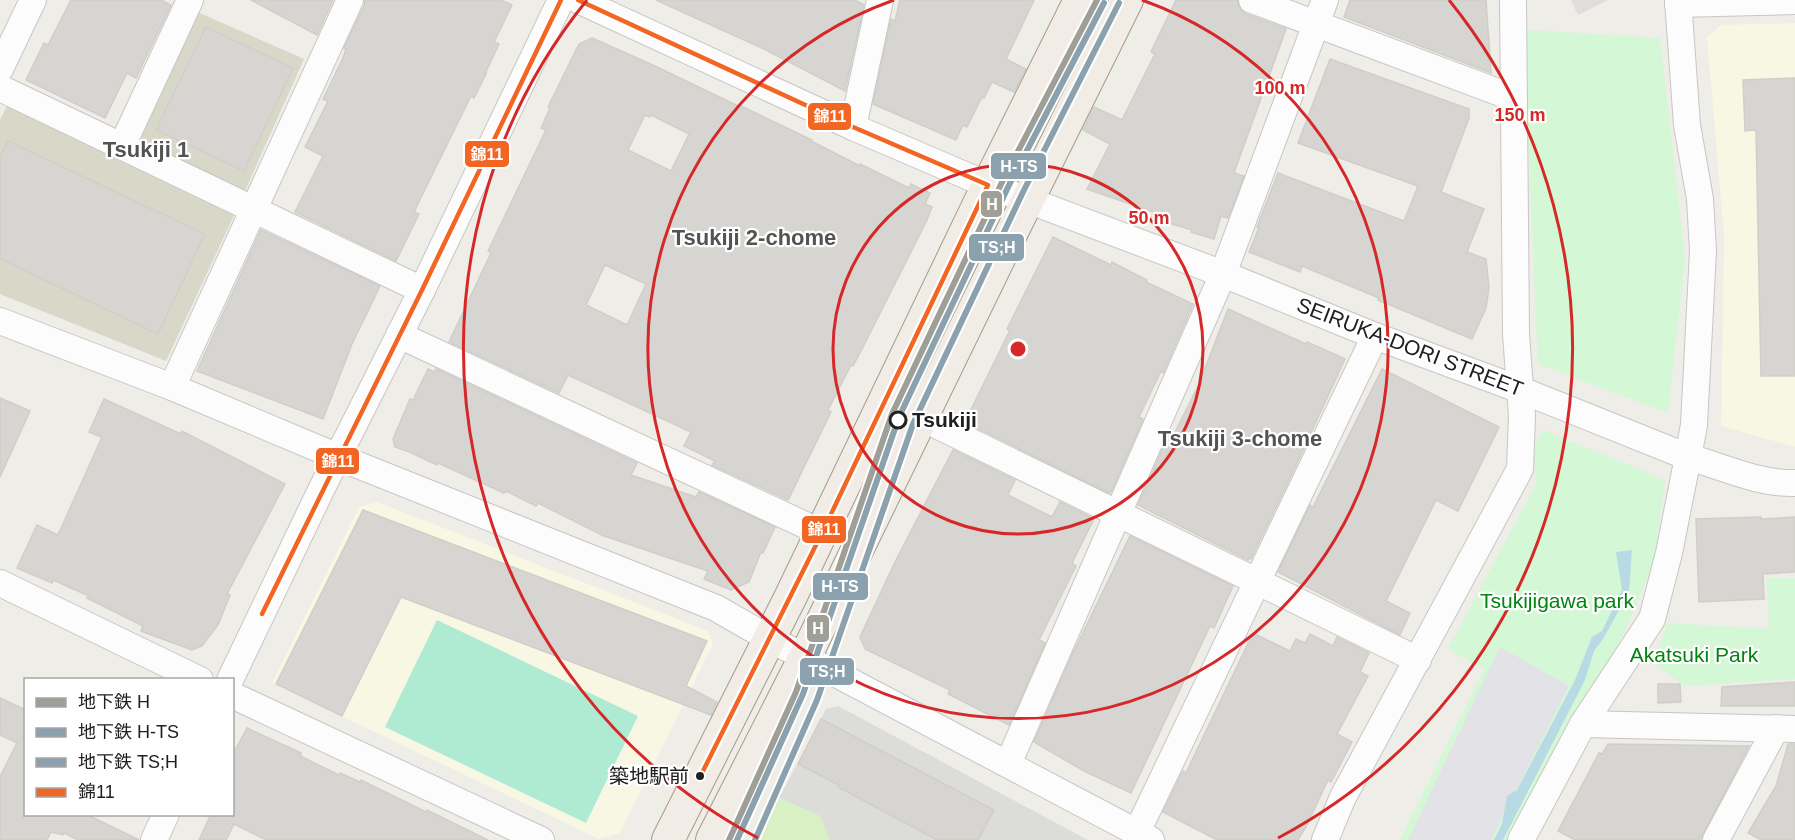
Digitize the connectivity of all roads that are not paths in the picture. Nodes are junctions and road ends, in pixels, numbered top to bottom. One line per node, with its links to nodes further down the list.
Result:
1 (33, 0): 14 (street)
2 (190, 0): 18 (street)
3 (350, 0): 21 (street)
4 (561, 0): 23 (street)
5 (578, 0): 17 (street, SEIRUKA-DORI STREET)
6 (880, 0): 17 (street)
7 (1080, 0): 19 (main road)
8 (1127, 0): 20 (main road)
9 (1252, 0): 13 (street)
10 (1513, 0): 16 (street)
11 (1795, 1): 12 (street)
12 (1678, 2): 31 (street)
13 (1320, 12): 16 (street); 22 (street)
14 (0, 69)
15 (0, 88): 18 (street)
16 (1514, 98): 28 (street)
17 (853, 127): 19 (street, SEIRUKA-DORI STREET)
18 (122, 146): 21 (street)
19 (988, 184): 20 (street, SEIRUKA-DORI STREET); 34 (main road)
20 (1028, 200): 22 (street, SEIRUKA-DORI STREET); 29 (main road)
21 (254, 209): 23 (street); 27 (street)
22 (1223, 274): 26 (street, SEIRUKA-DORI STREET); 33 (street)
23 (422, 290): 25 (street)
24 (0, 321): 27 (street)
25 (399, 335): 30 (street); 34 (street)
26 (1375, 336): 28 (street, SEIRUKA-DORI STREET); 35 (street)
27 (172, 387): 30 (street)
28 (1521, 390): 31 (street, SEIRUKA-DORI STREET); 39 (street)
29 (922, 417): 33 (street); 38 (main road)
30 (338, 457): 37 (street); 41 (street)
31 (1688, 457): 32 (street, SEIRUKA-DORI STREET); 43 (street)
32 (1795, 483)
33 (1118, 513): 35 (street); 45 (street)
34 (822, 533): 37 (main road)
35 (1257, 581): 39 (street); 47 (street)
36 (0, 583): 40 (street)
37 (770, 639): 38 (street); 51 (main road)
38 (806, 657): 45 (street); 52 (main road)
39 (1418, 660): 53 (street)
40 (196, 678)
41 (231, 678)
42 (234, 696): 50 (street)
43 (1583, 724): 44 (street); 48 (street)
44 (1785, 728): 54 (street)
45 (1008, 764): 47 (street)
46 (165, 816): 49 (street)
47 (1144, 836)
48 (1530, 837)
49 (154, 840)
50 (541, 840)
51 (668, 840)
52 (712, 840)
53 (1325, 840)
54 (1716, 840)

